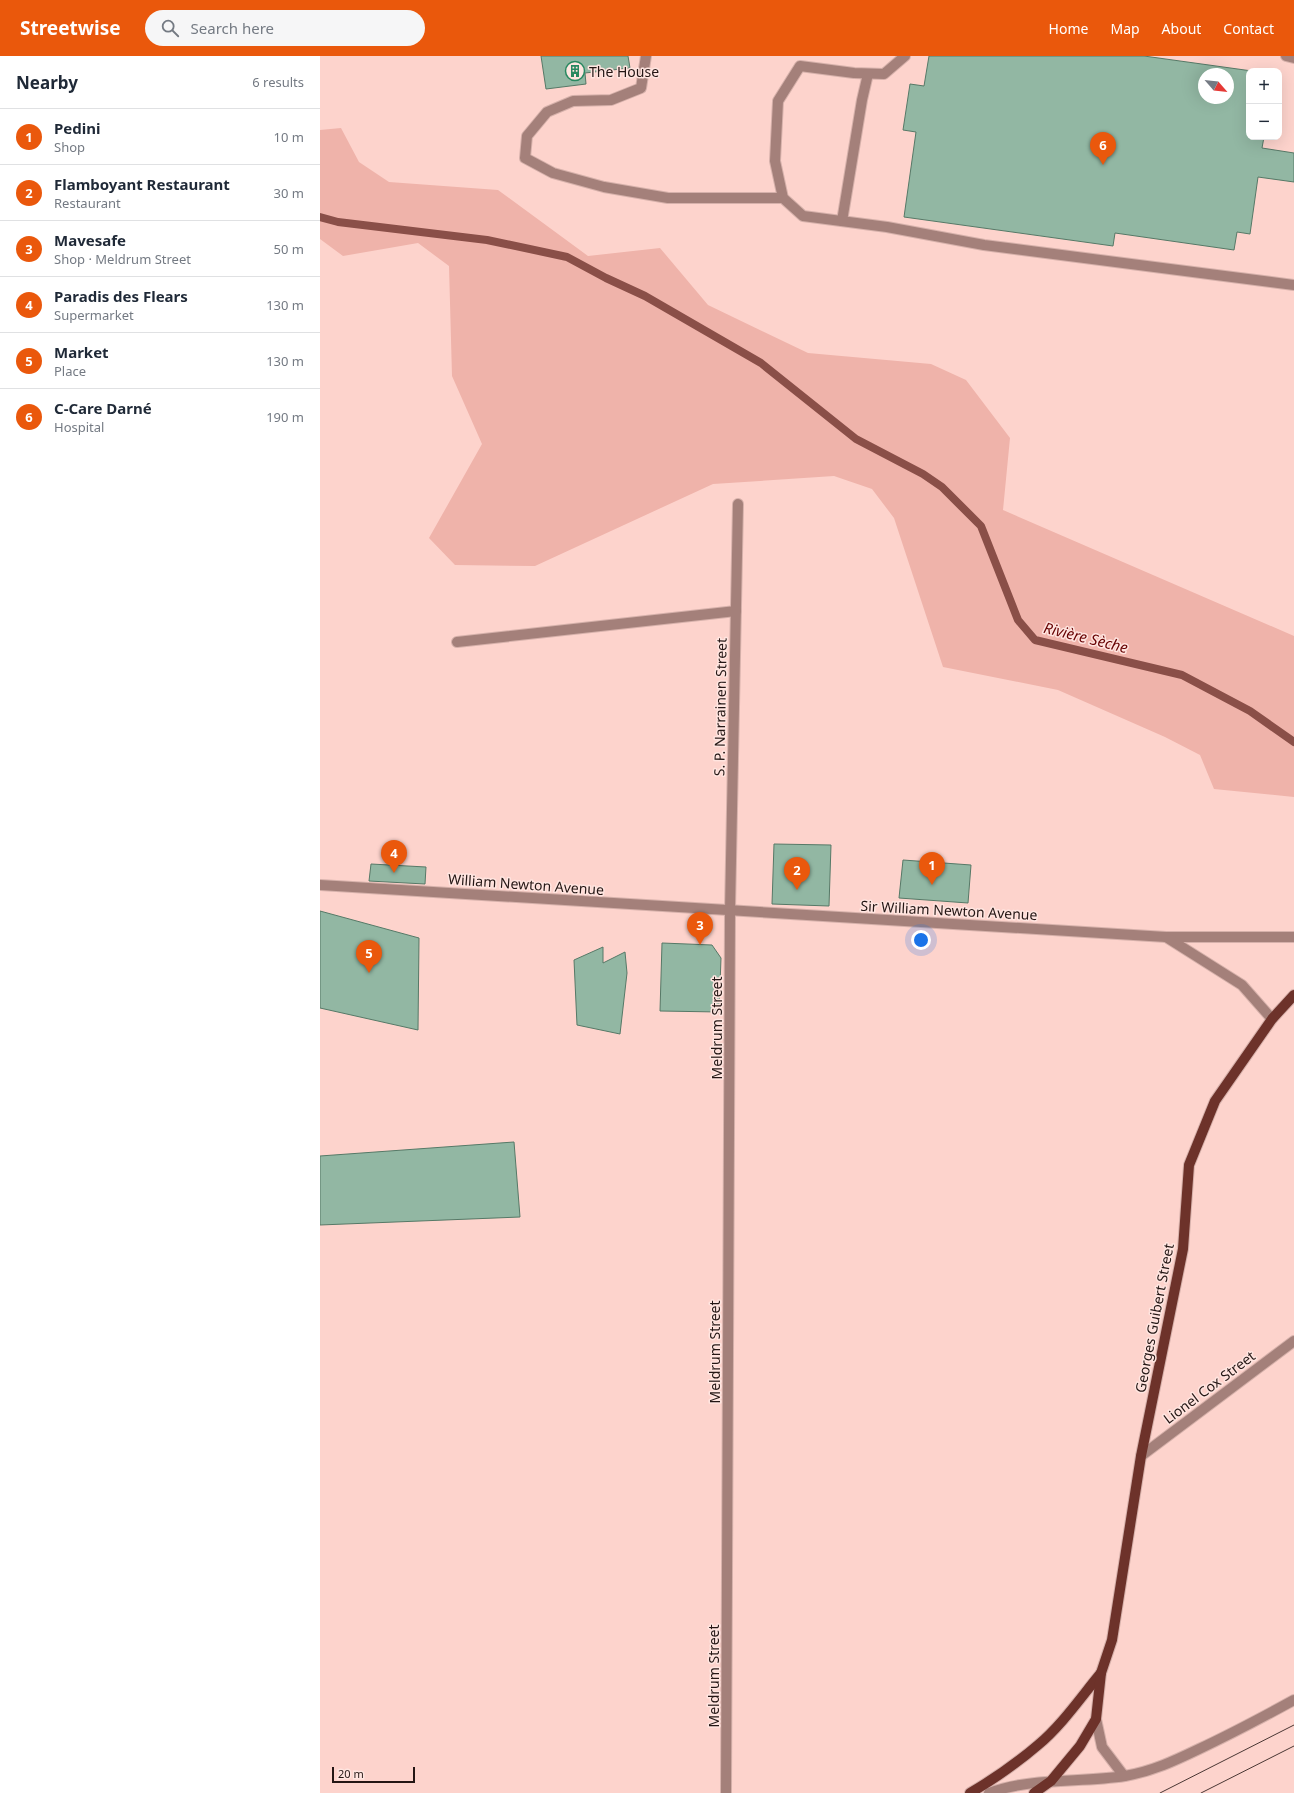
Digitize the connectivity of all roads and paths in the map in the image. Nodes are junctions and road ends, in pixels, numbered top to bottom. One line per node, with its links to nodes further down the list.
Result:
1 (646, 56): 6 (street)
2 (905, 56): 5 (street)
3 (1286, 56): 4 (street)
4 (1294, 58)
5 (868, 74): 6 (street); 7 (street)
6 (783, 198): 7 (street)
7 (842, 221): 8 (street)
8 (1294, 285)
9 (738, 504): 10 (street, S. P. Narrainen Street)
10 (736, 611): 11 (street); 13 (street, S. P. Narrainen Street)
11 (457, 642)
12 (320, 885): 13 (street, William Newton Avenue)
13 (730, 911): 14 (street, Sir William Newton Avenue); 25 (street, Meldrum Street)
14 (1166, 937): 15 (street, Sir William Newton Avenue); 17 (street)
15 (1294, 937)
16 (1294, 995): 17 (main road, Georges Guibert Street)
17 (1272, 1019): 19 (main road, Georges Guibert Street)
18 (1294, 1341): 19 (street, Lionel Cox Street)
19 (1141, 1456): 20 (main road, Georges Guibert Street)
20 (1101, 1673): 22 (main road, Georges Guibert Street); 26 (main road, Georges Guibert Street)
21 (1294, 1700): 23 (street)
22 (1096, 1719): 23 (street); 24 (main road, Georges Guibert Street)
23 (1124, 1776): 24 (street)
24 (1051, 1781): 27 (street); 28 (main road, Georges Guibert Street)
25 (726, 1793)
26 (970, 1793)
27 (989, 1793)
28 (1034, 1793)

